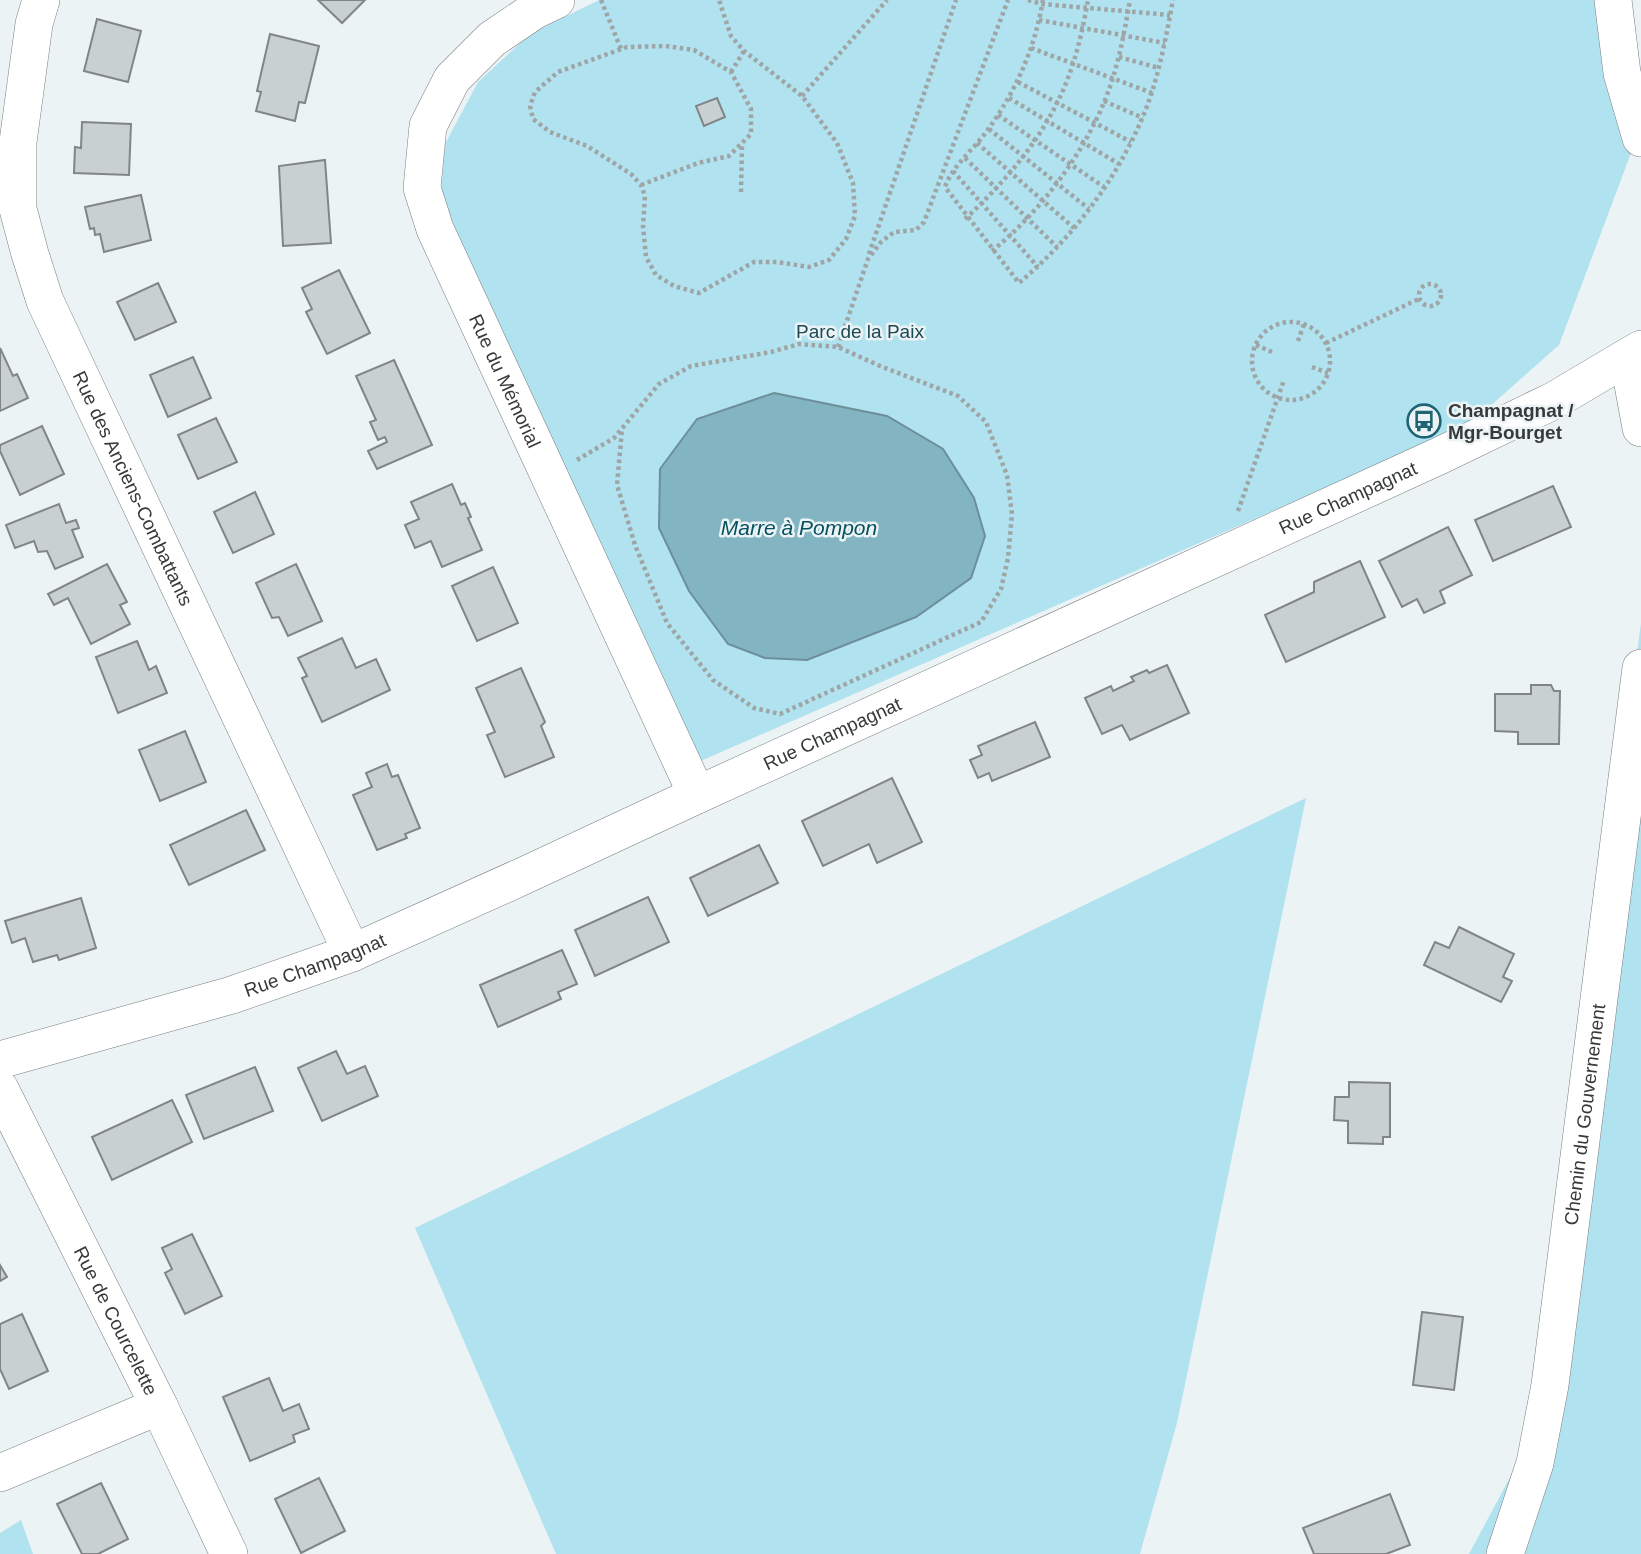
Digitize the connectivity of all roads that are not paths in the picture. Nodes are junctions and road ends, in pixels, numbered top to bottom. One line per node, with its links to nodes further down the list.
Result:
1 (41, 0): 9 (street, Rue des Anciens-Combattants)
2 (556, 0): 8 (street, Rue du Mémorial)
3 (1613, 0): 4 (street)
4 (1641, 138)
5 (1635, 353): 6 (street); 8 (street, Rue Champagnat)
6 (1641, 428)
7 (1641, 668): 15 (street, Chemin du Gouvernement)
8 (697, 795): 9 (street, Rue Champagnat)
9 (352, 953): 10 (street, Rue Champagnat)
10 (0, 1060)
11 (0, 1088): 12 (street, Rue de Courcelette)
12 (159, 1406): 13 (street); 14 (street, Rue de Courcelette)
13 (0, 1473)
14 (229, 1554)
15 (1505, 1554)

